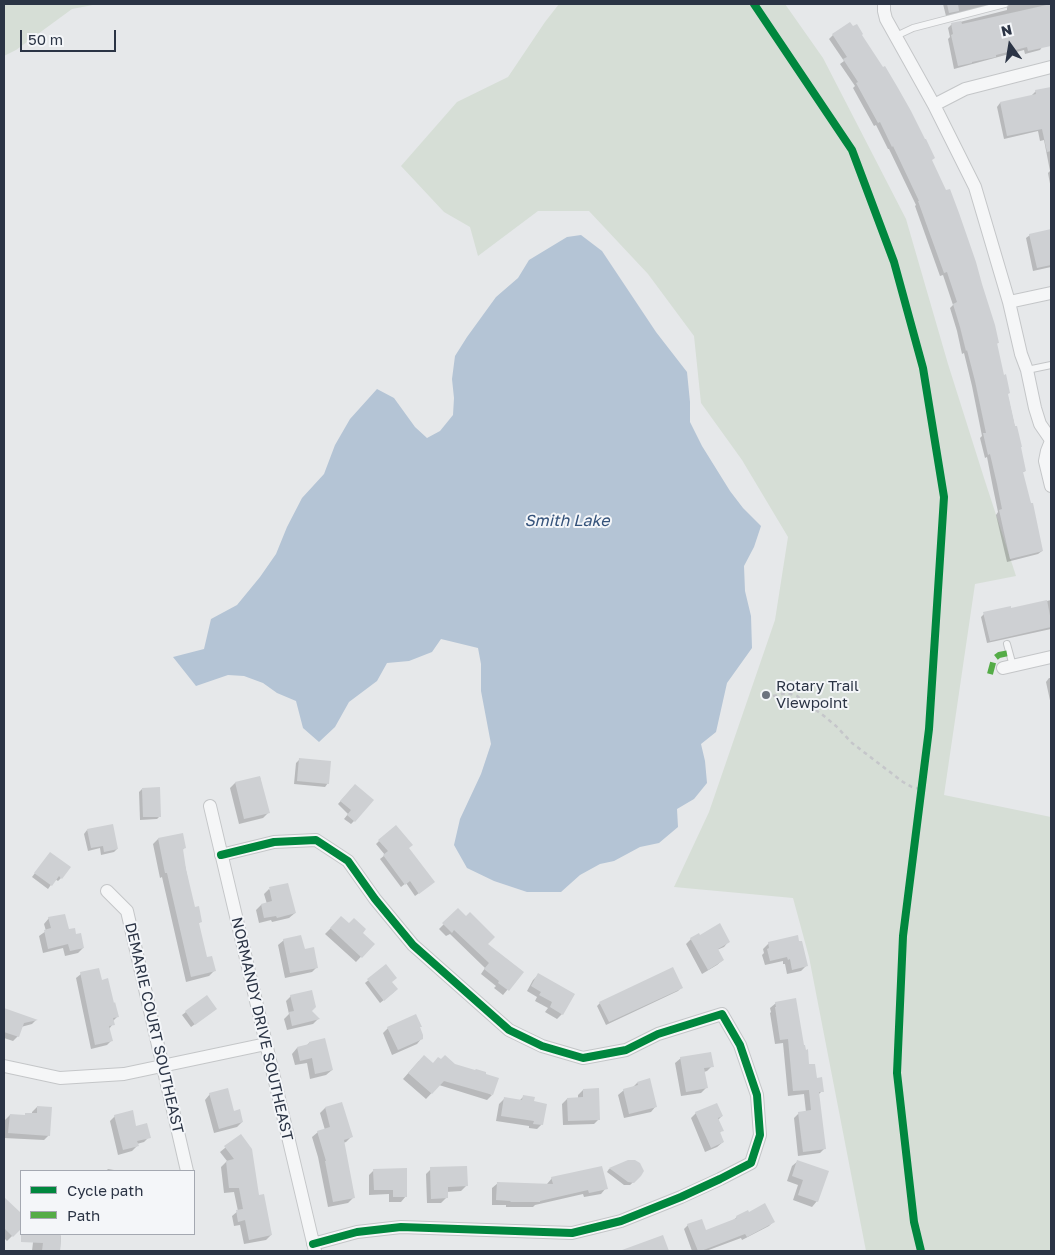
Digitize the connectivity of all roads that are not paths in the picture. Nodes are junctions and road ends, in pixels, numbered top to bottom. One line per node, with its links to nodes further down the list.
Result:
1 (884, 4): 3 (street)
2 (1005, 4): 3 (lane)
3 (896, 36): 5 (street)
4 (1051, 67): 5 (street)
5 (934, 105): 7 (street)
6 (1051, 292): 7 (street)
7 (1009, 302): 9 (street)
8 (1051, 365): 9 (lane)
9 (1027, 370): 10 (street)
10 (1051, 440): 11 (street)
11 (1051, 486)
12 (1007, 644): 14 (lane)
13 (1051, 657): 14 (street)
14 (1008, 667)
15 (210, 806): 16 (street, NORMANDY DRIVE SOUTHEAST)
16 (221, 855): 18 (street, NORMANDY DRIVE SOUTHEAST); 22 (street)
17 (107, 891): 20 (street, DEMARIE COURT SOUTHEAST)
18 (266, 1044): 20 (street); 22 (street, NORMANDY DRIVE SOUTHEAST)
19 (4, 1066): 20 (street)
20 (163, 1066): 21 (street, DEMARIE COURT SOUTHEAST)
21 (187, 1170)
22 (314, 1248)

